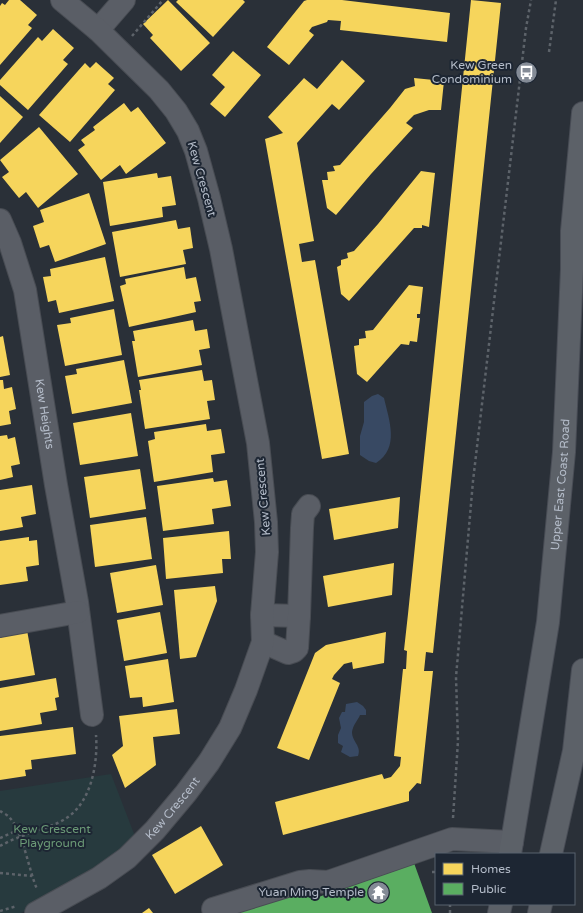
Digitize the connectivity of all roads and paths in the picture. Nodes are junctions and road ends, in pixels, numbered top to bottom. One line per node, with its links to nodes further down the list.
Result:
1 (62, 0): 6 (street, Kew Crescent)
2 (124, 0): 6 (street)
3 (163, 0): 7 (path)
4 (531, 0): 23 (path)
5 (556, 0): 8 (path)
6 (98, 30): 13 (street, Kew Crescent)
7 (132, 36)
8 (549, 52)
9 (583, 113): 25 (main road, Upper East Coast Road)
10 (0, 220): 12 (street, Kew Heights)
11 (309, 506): 14 (street)
12 (78, 612): 15 (street); 18 (street, Kew Heights)
13 (262, 615): 14 (street); 16 (street, Kew Crescent)
14 (300, 616): 16 (street)
15 (0, 626)
16 (263, 642): 29 (street, Kew Crescent)
17 (583, 670): 26 (main road)
18 (92, 716): 21 (path)
19 (0, 811): 20 (path)
20 (18, 830): 21 (path); 22 (path)
21 (20, 836): 24 (path); 28 (path)
22 (0, 838)
23 (452, 839): 25 (street); 30 (street)
24 (0, 846)
25 (511, 848)
26 (551, 853)
27 (0, 873): 28 (path)
28 (32, 876): 29 (path)
29 (34, 909): 31 (path)
30 (213, 909)
31 (0, 912)

